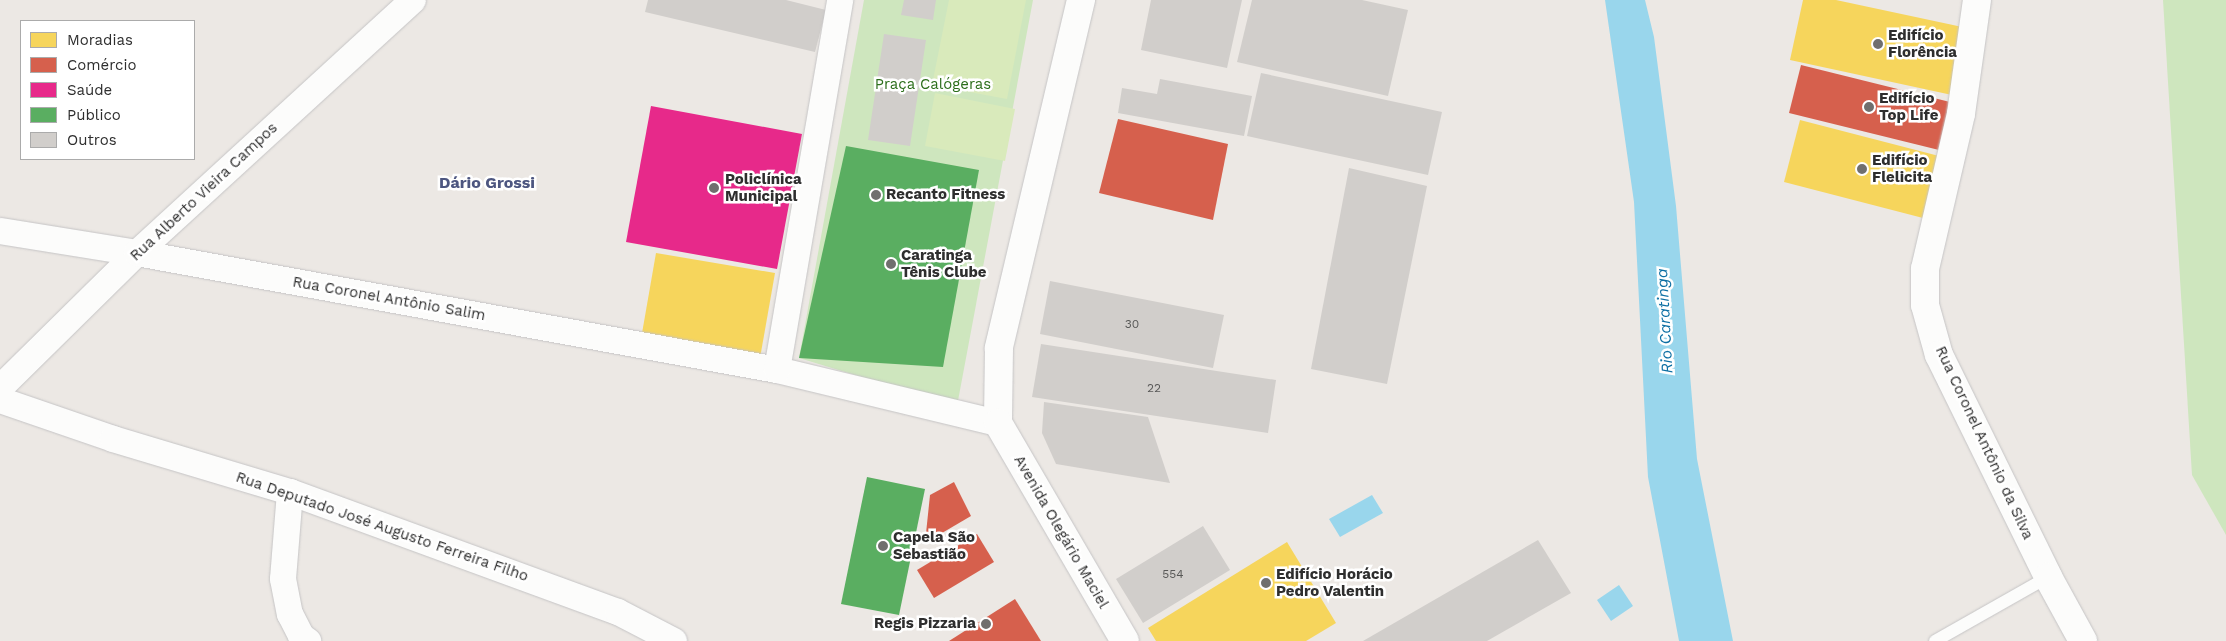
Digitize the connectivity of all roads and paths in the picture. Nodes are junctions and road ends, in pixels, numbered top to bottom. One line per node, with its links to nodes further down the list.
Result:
1 (412, 0): 6 (street, Rua Alberto Vieira Campos)
2 (840, 0): 7 (street)
3 (1081, 0): 10 (main road)
4 (1977, 0): 12 (main road, Rua Coronel Antônio da Silva)
5 (0, 232): 6 (street, Rua Coronel Antônio Salim)
6 (137, 253): 7 (street, Rua Coronel Antônio Salim); 8 (street, Rua Alberto Vieira Campos)
7 (777, 370): 10 (street)
8 (0, 388)
9 (0, 400): 11 (street, Rua Deputado José Augusto Ferreira Filho)
10 (998, 423): 15 (main road, Avenida Olegário Maciel)
11 (290, 492): 13 (street); 14 (street, Rua Deputado José Augusto Ferreira Filho)
12 (2048, 577): 16 (lane); 17 (main road, Rua Coronel Antônio da Silva)
13 (308, 641)
14 (674, 641)
15 (1125, 641)
16 (1935, 641)
17 (2083, 641)

